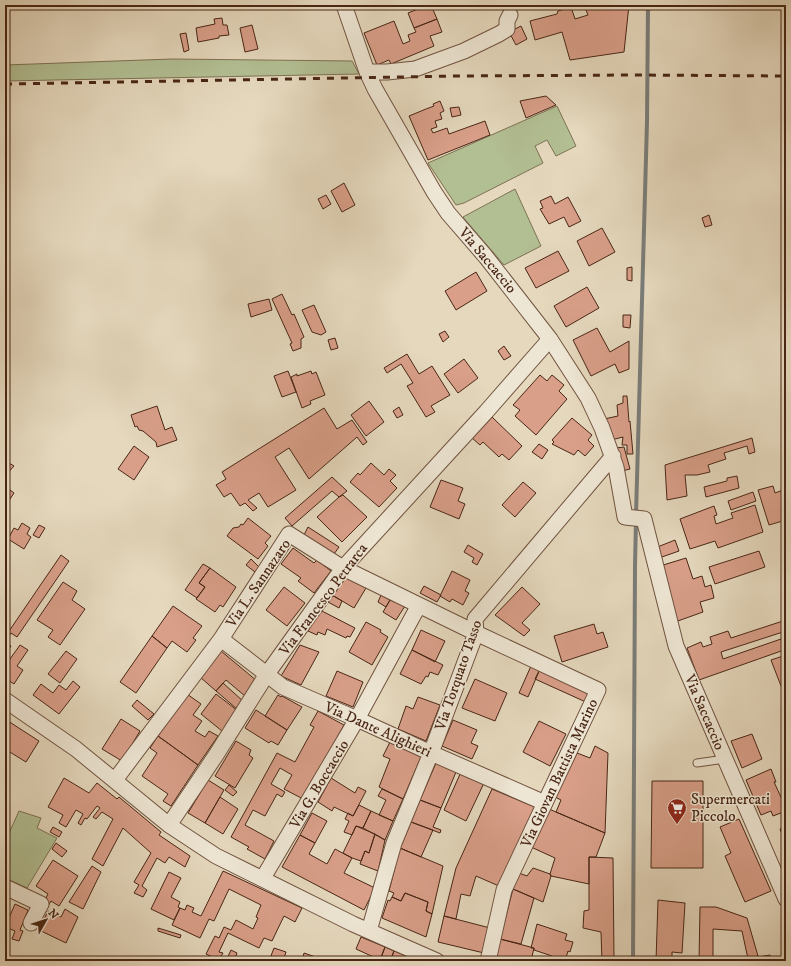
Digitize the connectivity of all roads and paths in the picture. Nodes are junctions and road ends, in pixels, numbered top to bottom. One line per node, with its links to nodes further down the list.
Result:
1 (344, 5): 3 (street, Via Saccaccio)
2 (510, 15): 3 (street)
3 (367, 72): 4 (street, Via Saccaccio)
4 (550, 339): 5 (street, Via Saccaccio); 6 (street, Via Francesco Petrarca)
5 (613, 456): 8 (street, Via Torquato Tasso); 14 (street, Via Saccaccio)
6 (343, 568): 7 (street, Via L. Sannazaro); 9 (street, Via L. Sannazaro); 10 (street, Via Francesco Petrarca)
7 (419, 604): 8 (street, Via L. Sannazaro); 12 (street, Via G. Boccaccio)
8 (476, 633): 13 (street, Via Torquato Tasso); 17 (street, Via Giovan Battista Marino)
9 (221, 639): 10 (street, Via Dante Alighieri); 16 (street, Via L. Sannazaro)
10 (267, 674): 12 (street, Via Dante Alighieri); 18 (street, Via Francesco Petrarca)
11 (5, 700): 16 (street)
12 (357, 719): 13 (street, Via Dante Alighieri); 19 (street, Via G. Boccaccio)
13 (431, 753): 17 (street, Via Dante Alighieri); 23 (street, Via Torquato Tasso)
14 (725, 759): 15 (lane); 21 (street, Via Saccaccio)
15 (697, 763)
16 (115, 780): 18 (street)
17 (545, 803): 25 (street, Via Giovan Battista Marino)
18 (169, 825): 19 (street)
19 (263, 878): 23 (street)
20 (5, 887): 22 (street)
21 (786, 899)
22 (32, 922)
23 (369, 931): 24 (street)
24 (437, 961)
25 (488, 961)

